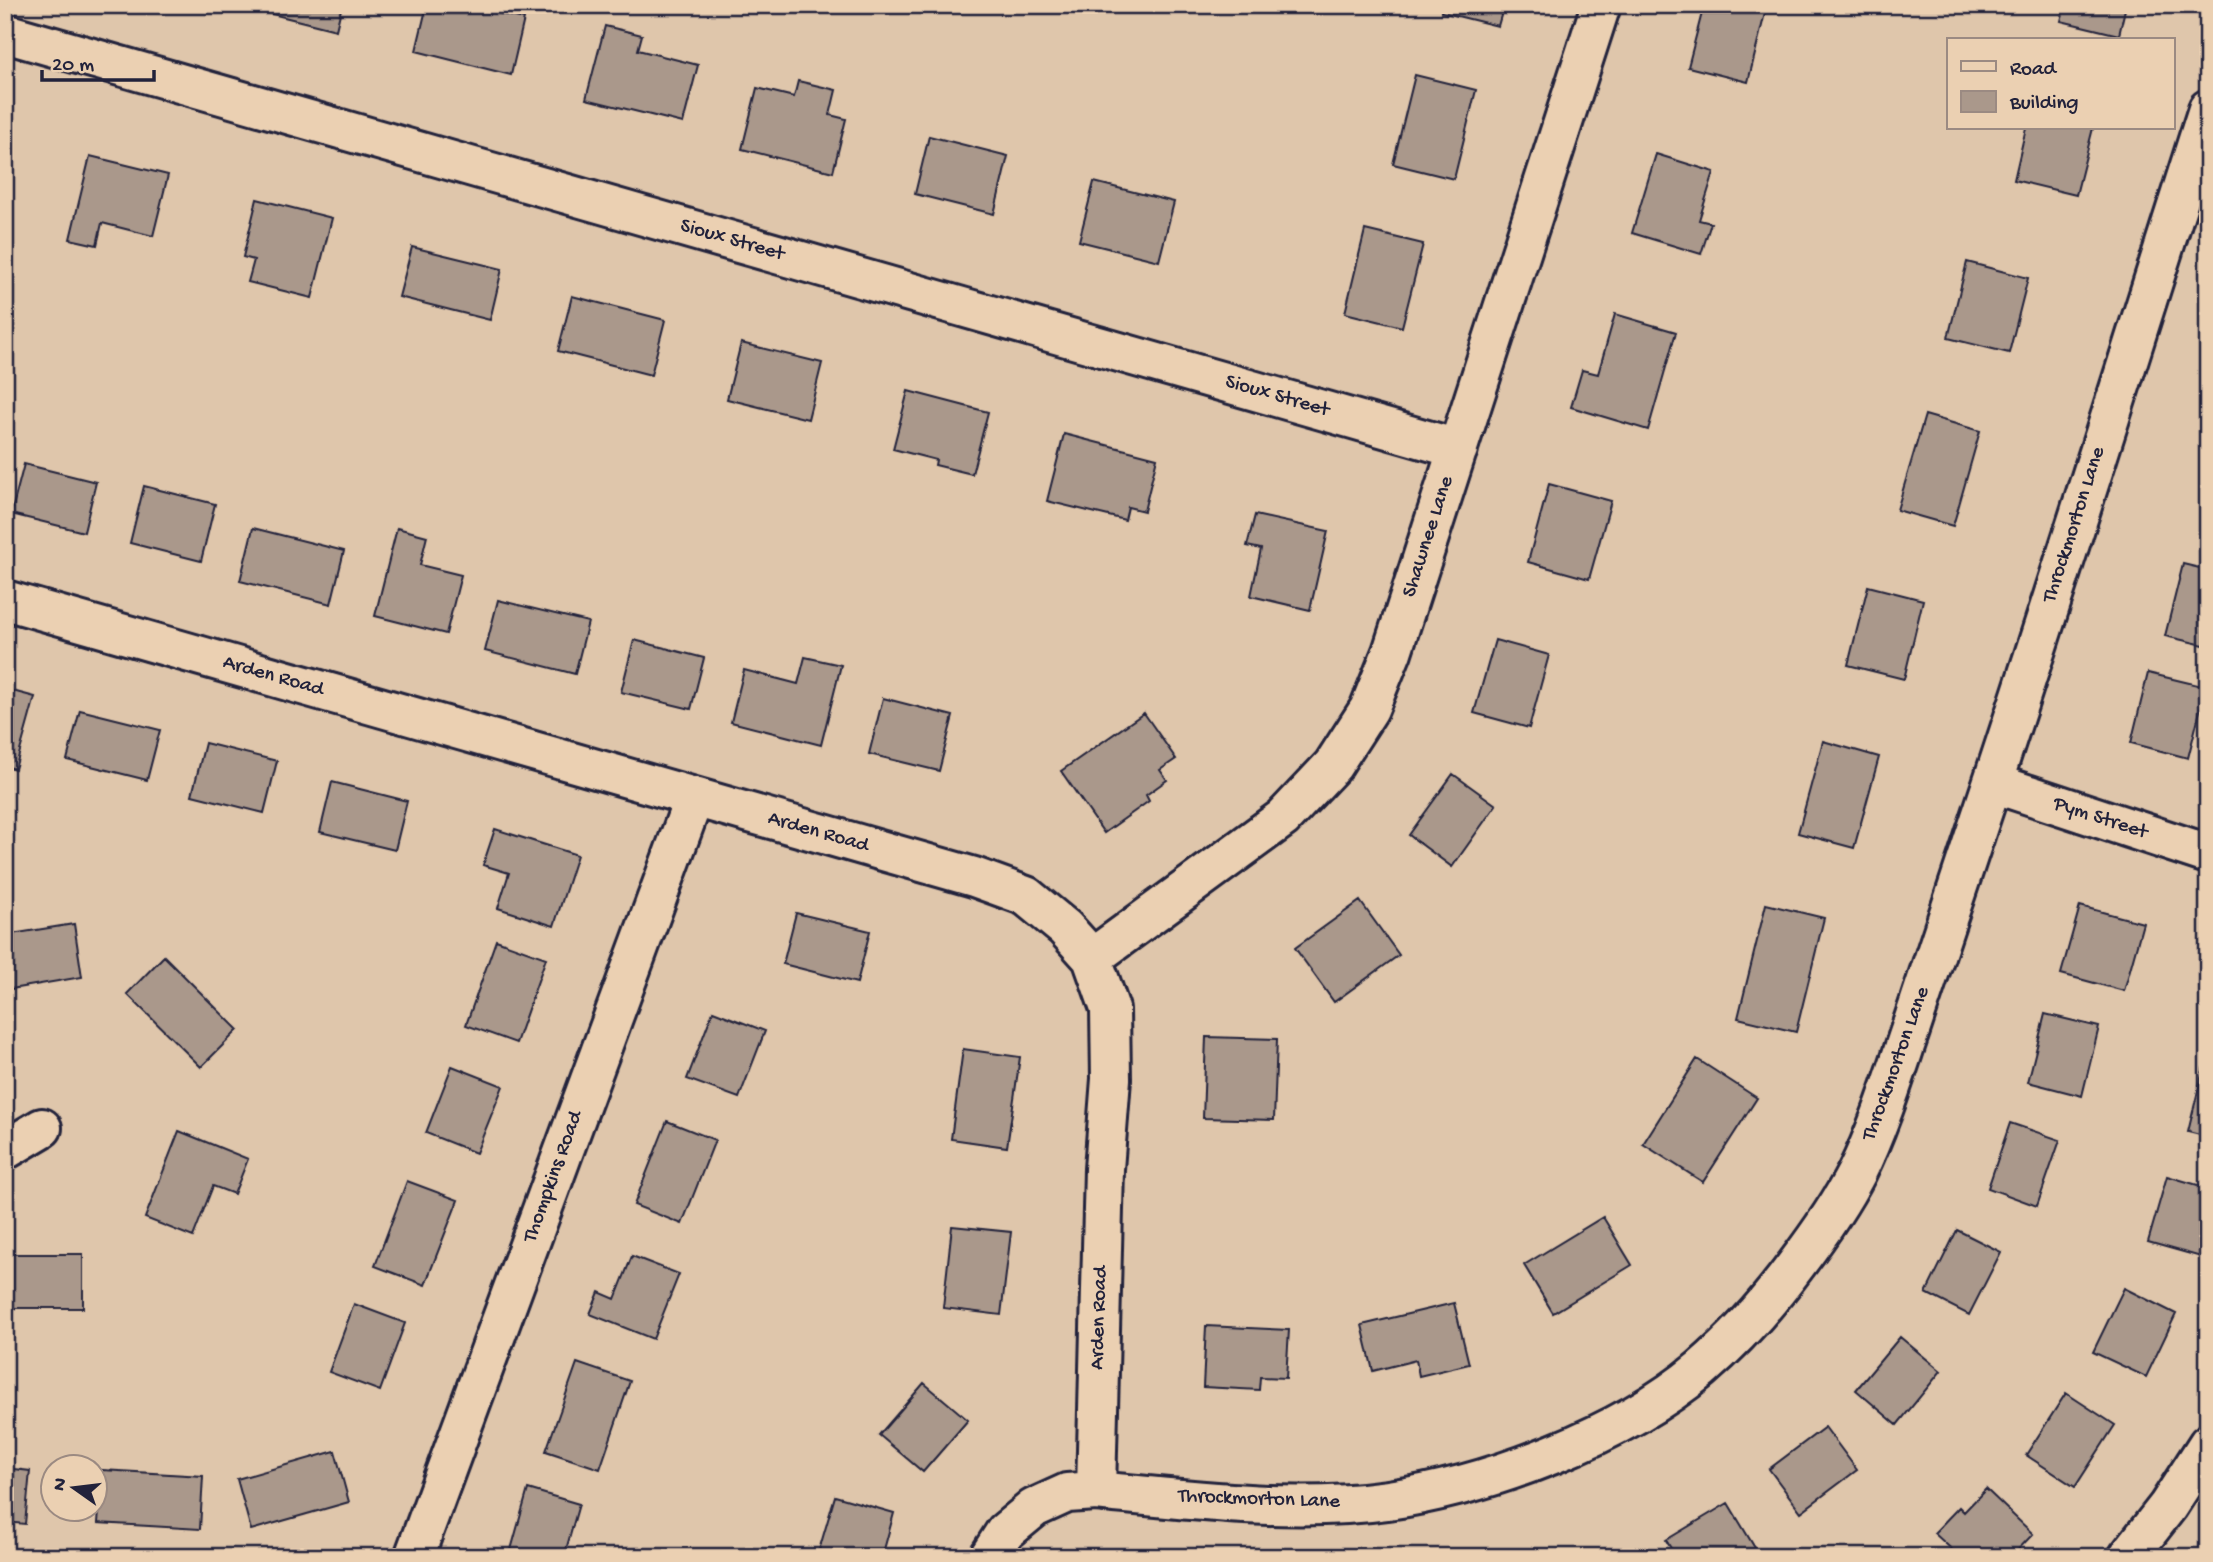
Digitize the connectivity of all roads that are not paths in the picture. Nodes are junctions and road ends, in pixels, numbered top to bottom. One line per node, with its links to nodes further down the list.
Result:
1 (1601, 5): 4 (street, Shawnee Lane)
2 (5, 33): 4 (street, Sioux Street)
3 (2208, 109): 6 (street, Throckmorton Lane)
4 (1458, 449): 9 (street, Shawnee Lane)
5 (5, 600): 7 (street, Arden Road)
6 (1993, 783): 8 (street, Pym Street); 13 (street, Throckmorton Lane)
7 (694, 798): 9 (street, Arden Road); 14 (street, Thompkins Road)
8 (2208, 854)
9 (1092, 958): 13 (street, Arden Road)
10 (42, 1128): 11 (street)
11 (5, 1150)
12 (2208, 1444): 16 (street)
13 (1096, 1491): 15 (street, Throckmorton Lane)
14 (414, 1557)
15 (989, 1557)
16 (2129, 1557)

